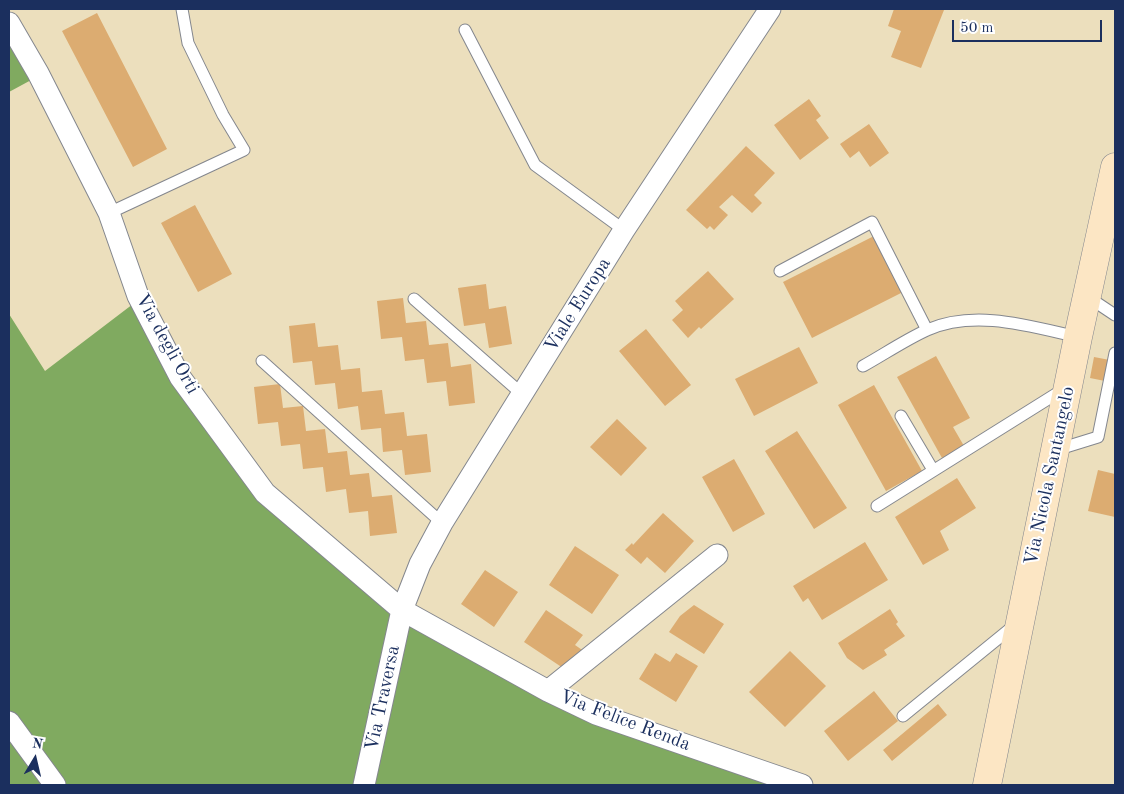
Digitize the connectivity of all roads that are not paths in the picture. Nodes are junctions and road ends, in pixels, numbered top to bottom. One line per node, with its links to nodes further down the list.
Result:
1 (182, 9): 6 (lane)
2 (770, 9): 7 (street, Viale Europa)
3 (9, 23): 6 (street, Via degli Orti)
4 (465, 30): 7 (lane)
5 (1115, 167): 9 (main road, Via Nicola Santangelo)
6 (109, 213): 25 (street, Via degli Orti)
7 (624, 230): 18 (street, Viale Europa)
8 (780, 271): 12 (lane)
9 (1087, 297): 11 (lane); 13 (main road, Via Nicola Santangelo)
10 (414, 299): 18 (lane)
11 (1115, 316)
12 (927, 330): 13 (lane); 16 (lane)
13 (1078, 337): 17 (main road, Via Nicola Santangelo)
14 (1115, 354): 20 (lane)
15 (262, 361): 23 (lane)
16 (862, 366)
17 (1069, 386): 20 (main road, Via Nicola Santangelo); 21 (lane)
18 (522, 394): 23 (street, Viale Europa)
19 (901, 416): 21 (lane)
20 (1056, 450): 26 (main road, Via Nicola Santangelo)
21 (933, 470): 22 (lane)
22 (877, 506)
23 (442, 523): 25 (street, Viale Europa)
24 (717, 555): 27 (street)
25 (402, 610): 27 (street, Via Felice Renda); 31 (street, Via Traversa)
26 (1021, 619): 28 (lane); 33 (main road, Via Nicola Santangelo)
27 (548, 691): 32 (street, Via Felice Renda)
28 (904, 716)
29 (9, 722): 30 (street)
30 (55, 785)
31 (364, 785)
32 (802, 785)
33 (988, 785)

